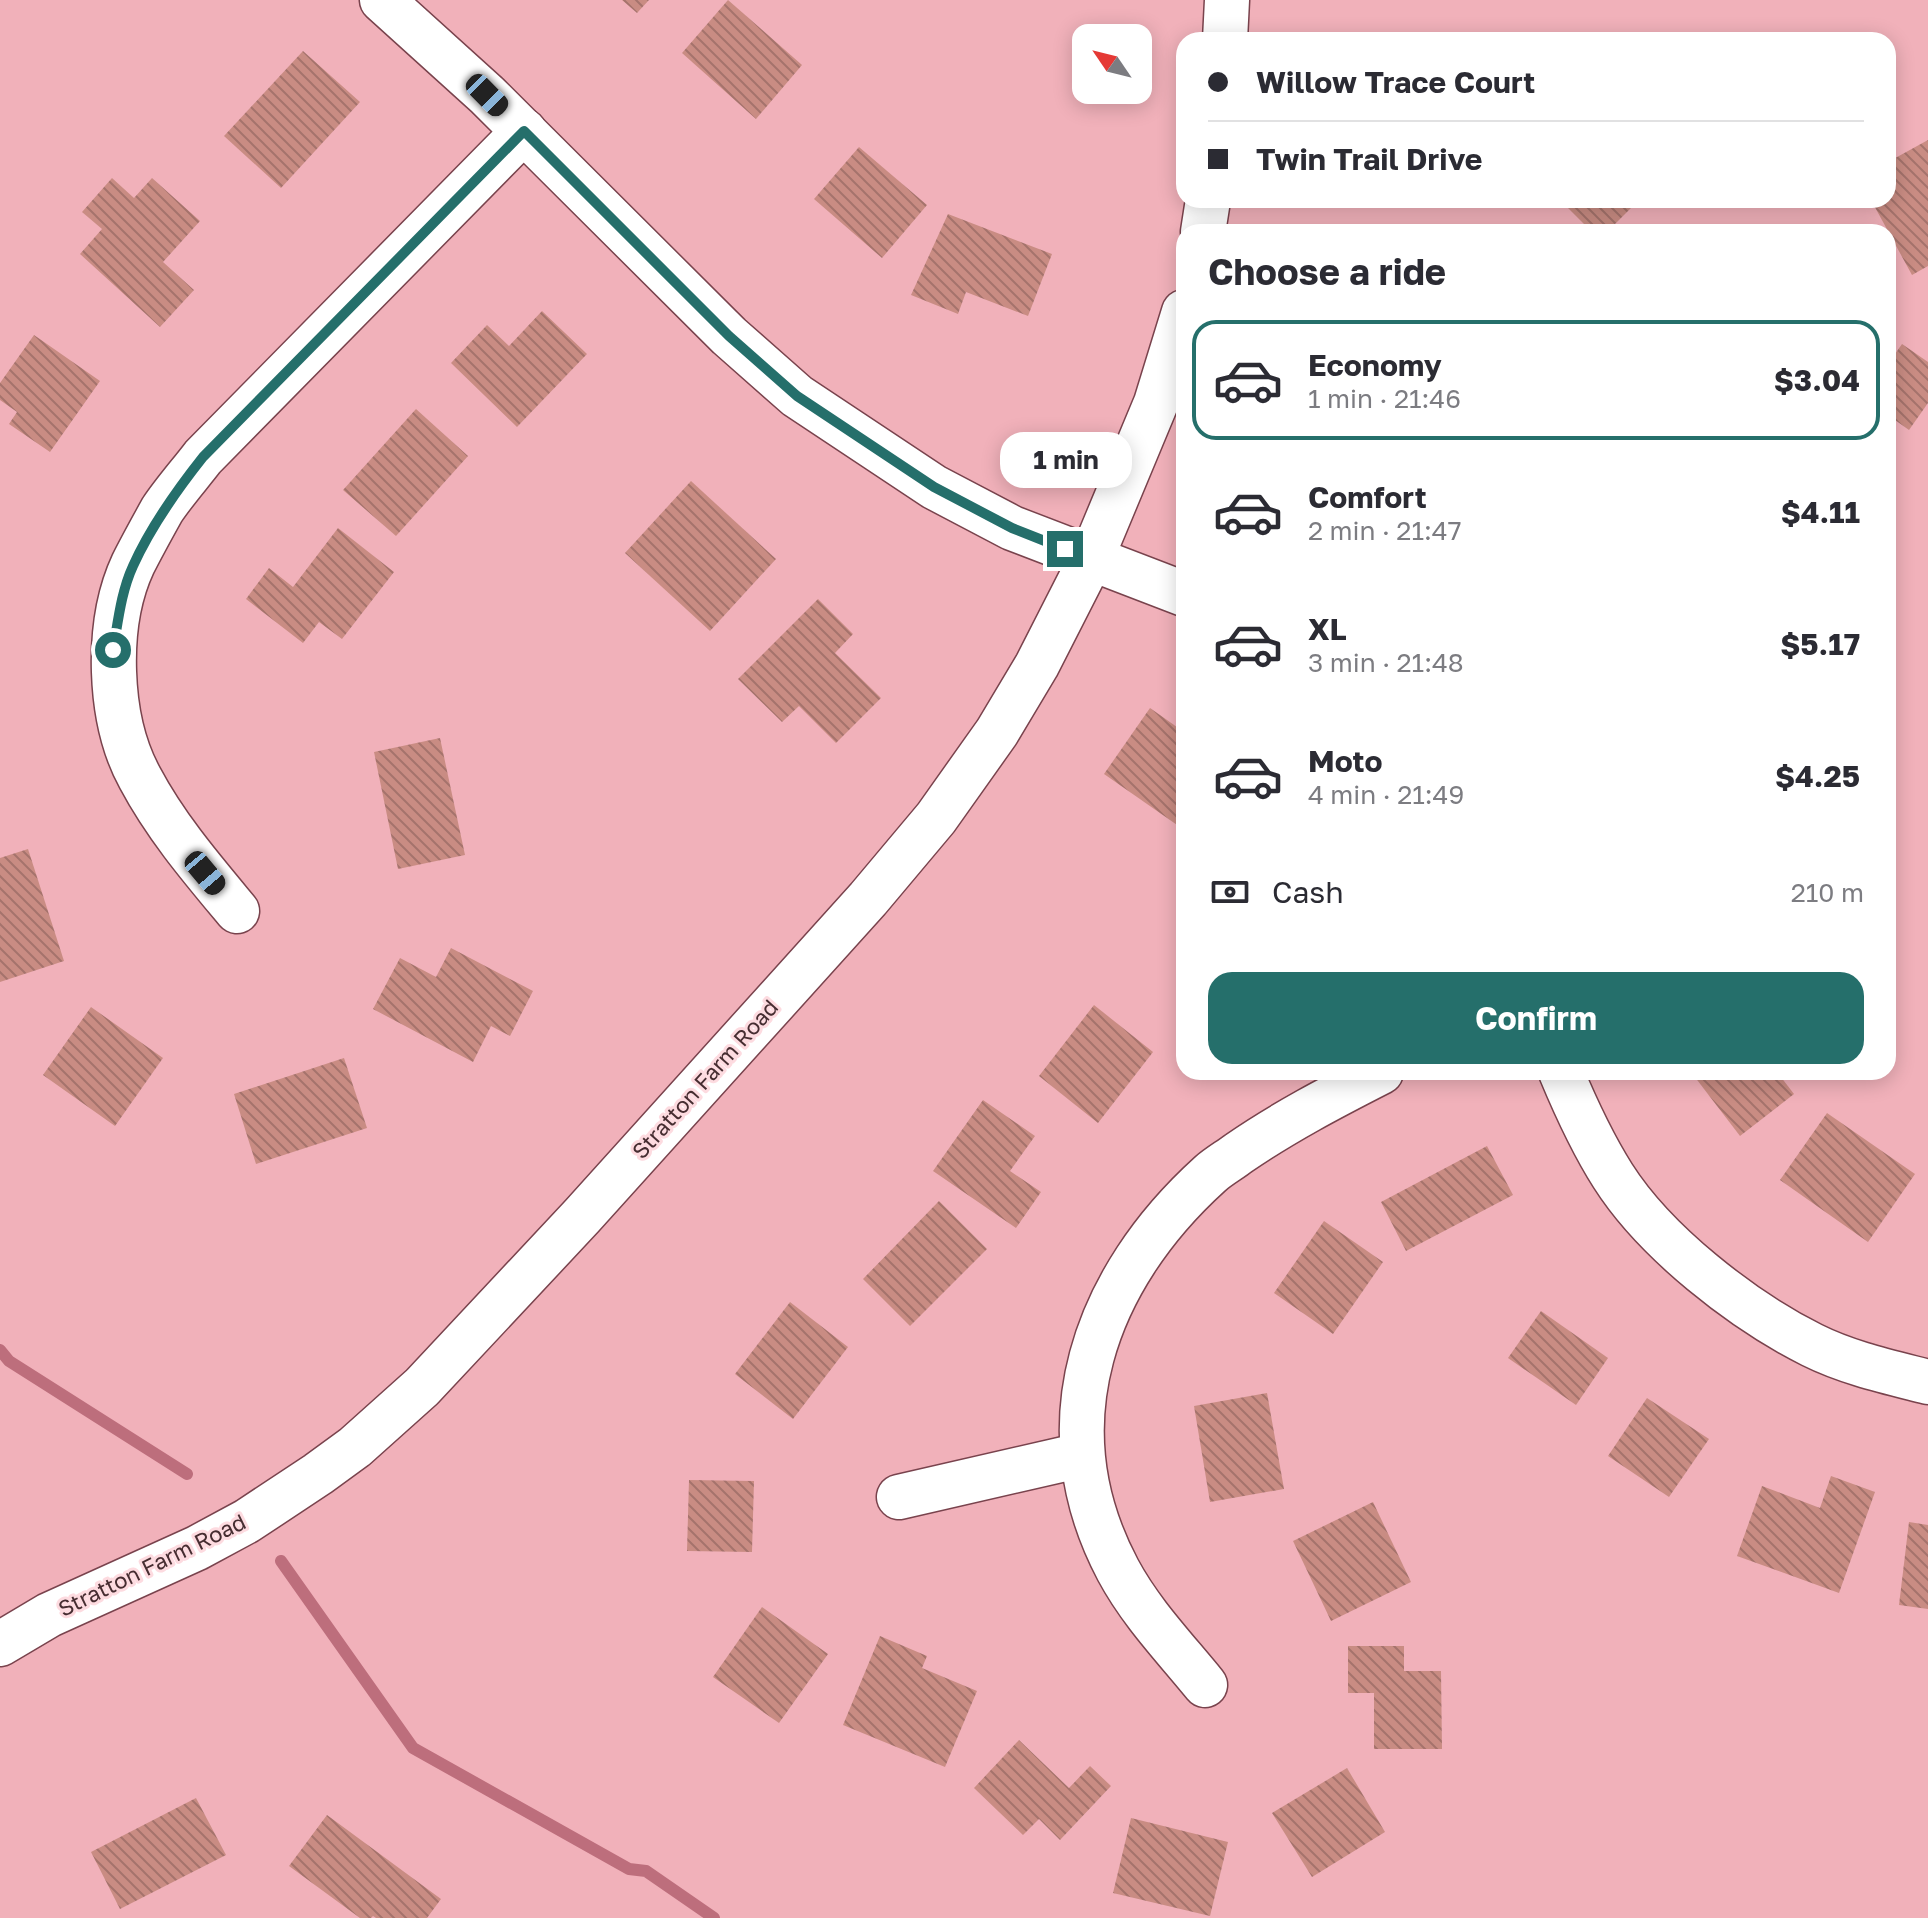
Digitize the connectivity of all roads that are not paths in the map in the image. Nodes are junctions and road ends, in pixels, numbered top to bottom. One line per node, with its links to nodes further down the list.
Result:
1 (382, 0): 4 (street)
2 (1227, 0): 3 (street)
3 (1225, 32)
4 (524, 131): 6 (street); 8 (street)
5 (1176, 338): 6 (street, Stratton Farm Road)
6 (1091, 559): 7 (street); 14 (street, Stratton Farm Road)
7 (1176, 591)
8 (237, 911)
9 (1366, 1080): 12 (street)
10 (1564, 1080): 11 (street)
11 (1928, 1382)
12 (1082, 1455): 13 (street); 15 (street)
13 (899, 1497)
14 (0, 1644)
15 (1205, 1685)

